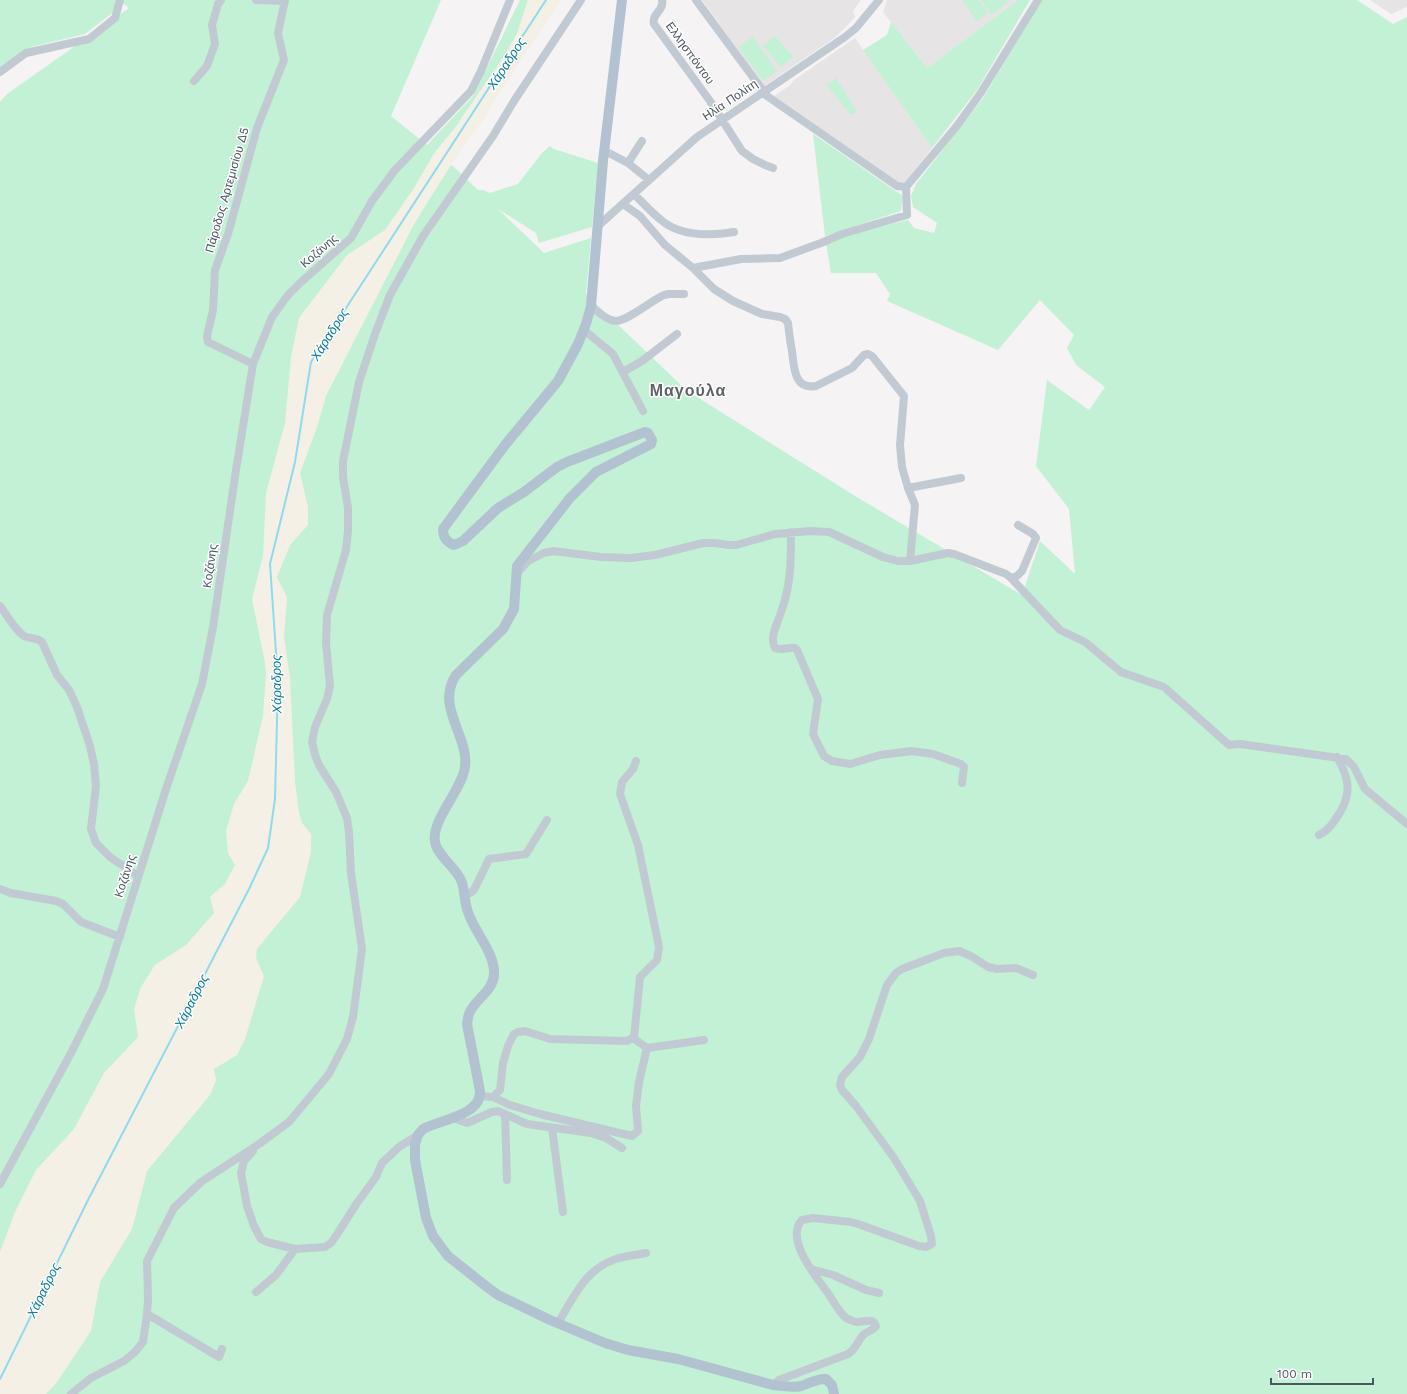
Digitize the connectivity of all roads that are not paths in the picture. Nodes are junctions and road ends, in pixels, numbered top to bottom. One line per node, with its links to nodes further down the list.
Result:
1 (120, 0): 12 (street)
2 (221, 0): 13 (street)
3 (256, 0): 11 (street)
4 (510, 0): 31 (street, Κοζάνης)
5 (581, 0): 62 (street)
6 (622, 0): 17 (main road)
7 (662, 0): 15 (street, Ελλησπόντου)
8 (696, 0): 14 (street)
9 (880, 0): 14 (street, Ηλία Πολίτη)
10 (1038, 0): 21 (street)
11 (285, 1): 31 (street, Πάροδος Αρτεμισίου Δ5)
12 (0, 72)
13 (194, 81)
14 (763, 92): 15 (street, Ηλία Πολίτη); 21 (street)
15 (723, 119): 19 (street, Ελλησπόντου); 20 (street, Ηλία Πολίτη)
16 (642, 141): 18 (street)
17 (604, 151): 18 (street); 24 (main road)
18 (628, 163): 20 (street)
19 (773, 168)
20 (649, 180): 22 (street, Ηλία Πολίτη)
21 (906, 187): 26 (street)
22 (634, 194): 23 (street, Ηλία Πολίτη); 25 (street)
23 (623, 204): 24 (street, Ηλία Πολίτη); 26 (street)
24 (598, 226): 28 (main road)
25 (734, 232)
26 (693, 268): 35 (street)
27 (684, 294): 28 (street)
28 (591, 306): 29 (main road)
29 (584, 330): 32 (street); 39 (main road)
30 (677, 334): 32 (street)
31 (253, 364): 48 (street, Κοζάνης)
32 (623, 372): 33 (street)
33 (643, 411)
34 (961, 478): 35 (street)
35 (908, 488): 38 (street)
36 (1018, 524): 40 (street)
37 (791, 532): 38 (street); 39 (street); 44 (street)
38 (910, 561): 40 (street)
39 (516, 574): 50 (main road)
40 (1011, 578): 42 (street)
41 (0, 606): 48 (street)
42 (1337, 757): 46 (street); 47 (street)
43 (636, 760): 53 (street)
44 (962, 783)
45 (547, 820): 50 (street)
46 (1407, 824)
47 (1319, 835)
48 (138, 876): 51 (street, Κοζάνης)
49 (0, 888): 51 (street)
50 (464, 896): 56 (main road)
51 (120, 937): 65 (street, Κοζάνης)
52 (1033, 975): 69 (street)
53 (634, 1038): 55 (street); 57 (street)
54 (704, 1040): 55 (street)
55 (648, 1048): 57 (street)
56 (480, 1096): 57 (street); 59 (main road)
57 (493, 1097)
58 (505, 1114): 59 (street); 60 (street); 64 (street)
59 (452, 1118): 61 (main road)
60 (552, 1128): 63 (street); 66 (street)
61 (418, 1135): 67 (street); 73 (main road)
62 (259, 1144): 67 (street); 72 (street)
63 (622, 1148)
64 (507, 1180)
65 (0, 1184)
66 (563, 1212)
67 (296, 1249): 70 (street)
68 (646, 1253): 73 (street)
69 (811, 1270): 71 (street); 75 (street)
70 (256, 1292)
71 (879, 1293)
72 (147, 1314): 74 (street); 76 (street)
73 (558, 1323): 75 (main road)
74 (222, 1349)
75 (773, 1385): 77 (main road)
76 (72, 1394)
77 (834, 1394)

